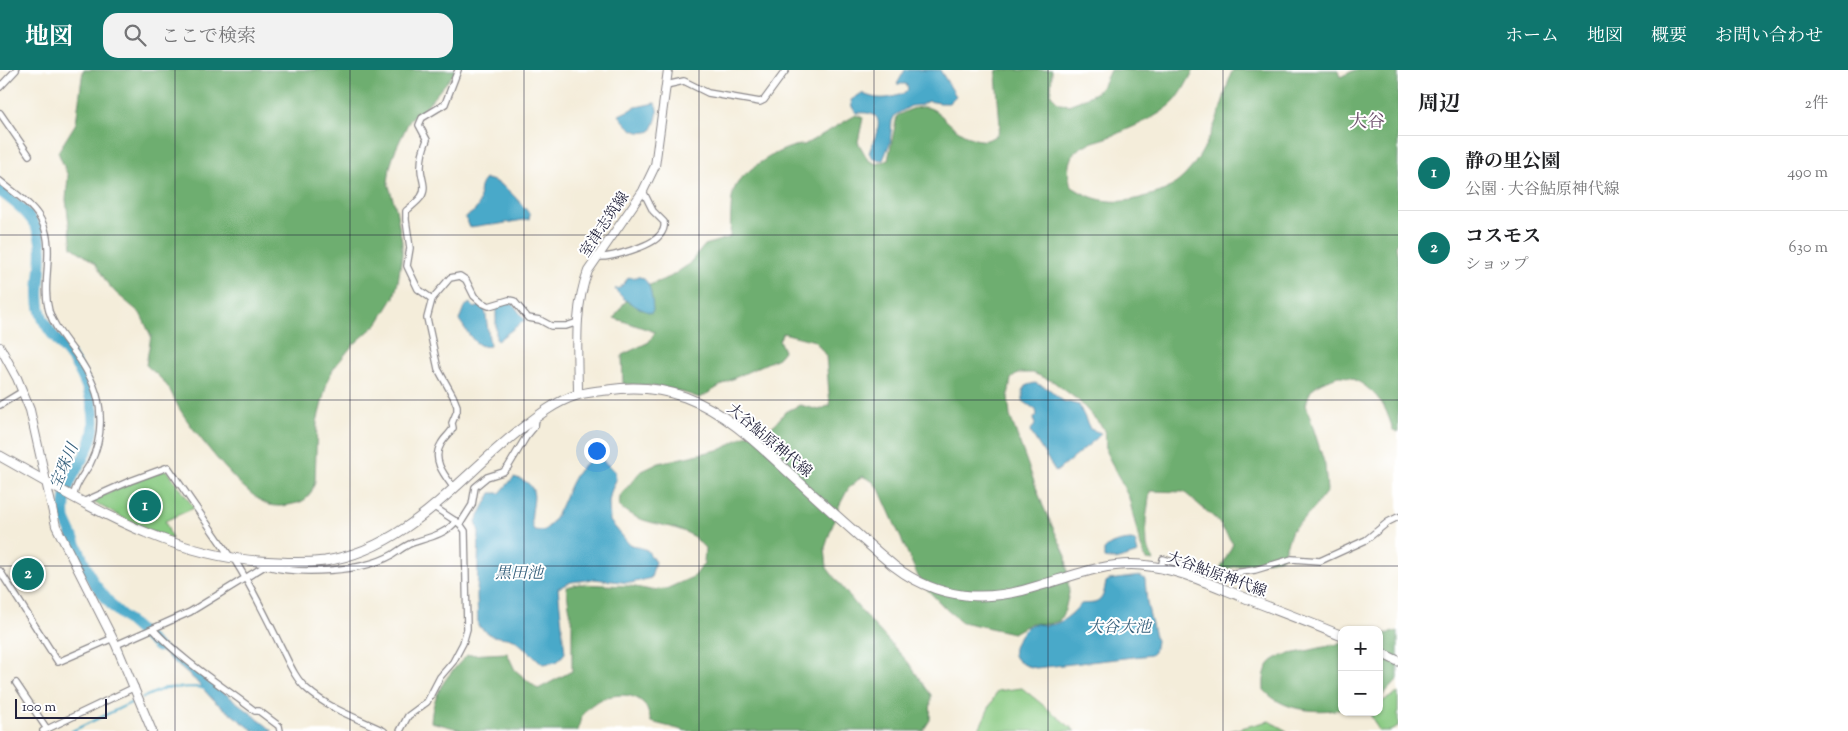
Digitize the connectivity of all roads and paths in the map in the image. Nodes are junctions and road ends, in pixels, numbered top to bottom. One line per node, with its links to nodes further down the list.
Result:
1 (16, 70): 6 (street)
2 (458, 70): 12 (street)
3 (668, 70): 5 (main road, 室津志筑線)
4 (786, 70): 5 (street)
5 (666, 85): 10 (main road, 室津志筑線)
6 (0, 87)
7 (0, 113): 8 (street)
8 (29, 155)
9 (0, 181): 22 (street)
10 (643, 191): 11 (main road, 室津志筑線); 11 (street)
11 (598, 256): 13 (main road, 室津志筑線)
12 (432, 298): 13 (street); 21 (street)
13 (578, 322): 16 (main road, 室津志筑線)
14 (0, 347): 15 (main road)
15 (23, 391): 17 (street); 20 (main road)
16 (578, 395): 18 (main road, 大谷鮎原神代線); 29 (main road, 大谷鮎原神代線)
17 (0, 405)
18 (537, 416): 21 (main road, 大谷鮎原神代線); 26 (street)
19 (0, 456): 20 (main road, 大谷鮎原神代線)
20 (46, 483): 22 (main road, 大谷鮎原神代線); 34 (main road)
21 (454, 488): 24 (main road, 大谷鮎原神代線)
22 (73, 495): 23 (main road, 大谷鮎原神代線)
23 (83, 502): 27 (main road, 大谷鮎原神代線); 27 (street)
24 (434, 506): 26 (street); 28 (main road, 大谷鮎原神代線)
25 (1398, 517): 29 (street)
26 (458, 523): 28 (street); 43 (street)
27 (233, 558): 28 (main road, 大谷鮎原神代線); 31 (street)
28 (268, 564): 31 (street)
29 (1161, 568): 33 (main road, 大谷鮎原神代線)
30 (0, 570): 34 (street)
31 (246, 577): 32 (street); 42 (street)
32 (152, 630): 34 (street); 41 (street)
33 (1338, 634)
34 (114, 642): 38 (main road)
35 (1383, 654): 36 (main road)
36 (1398, 661)
37 (16, 683): 39 (street)
38 (136, 688): 39 (street); 40 (main road)
39 (45, 730)
40 (152, 731)
41 (280, 731)
42 (384, 731)
43 (400, 731)

